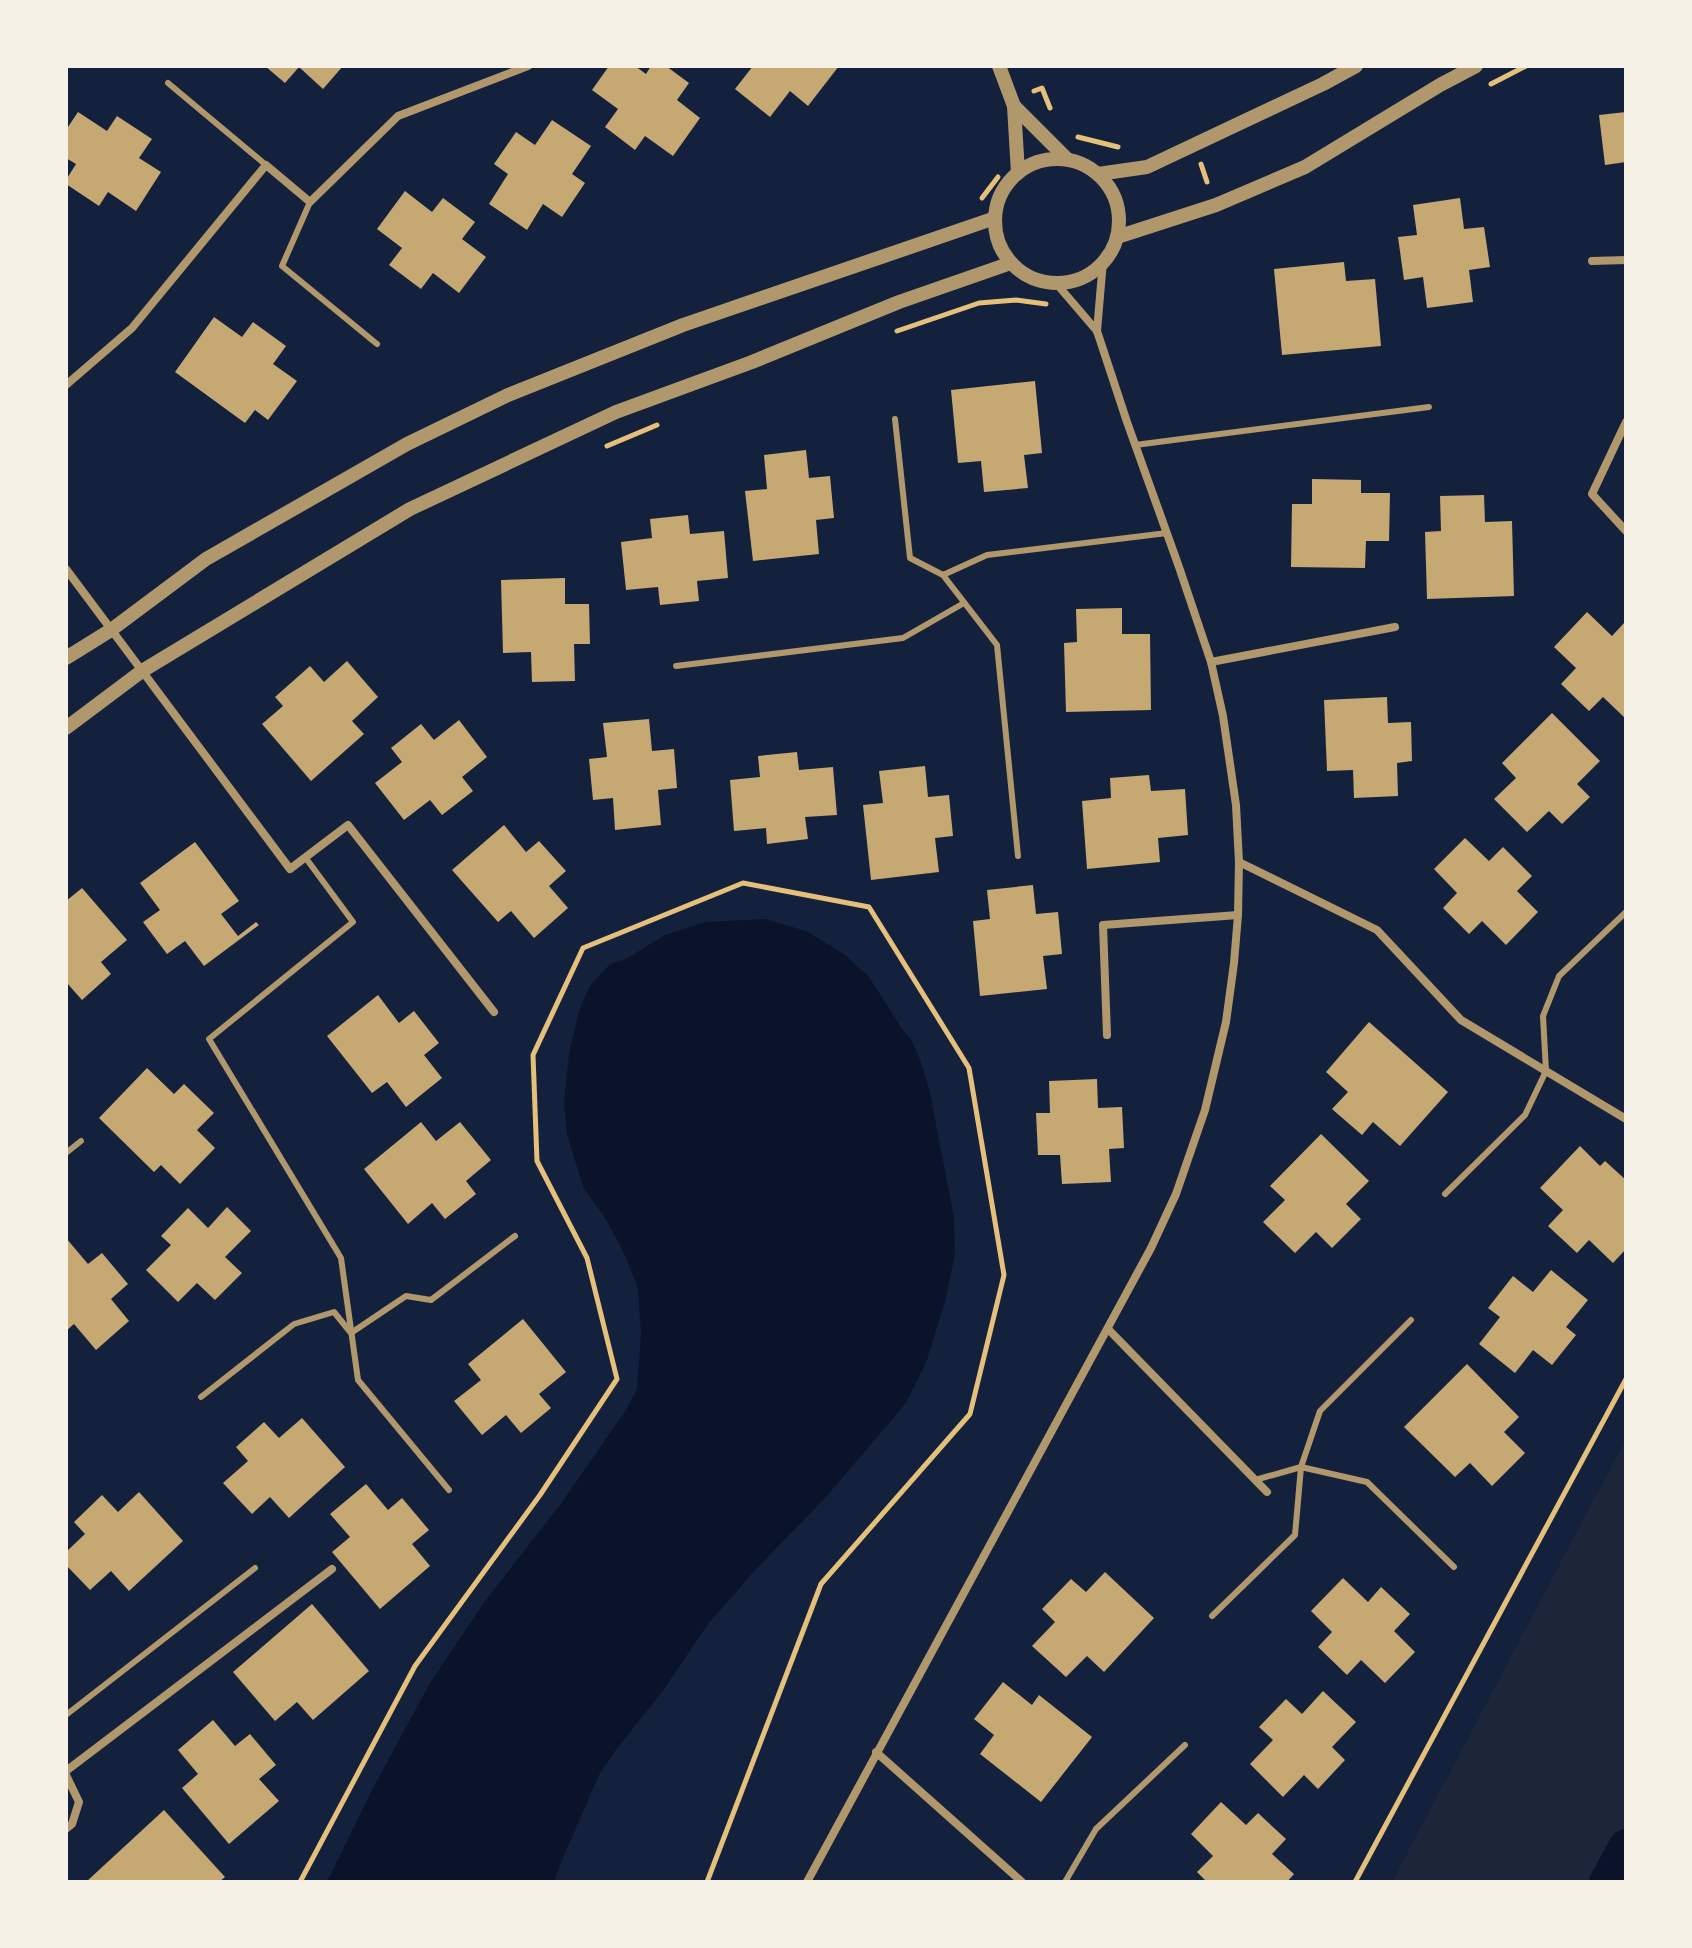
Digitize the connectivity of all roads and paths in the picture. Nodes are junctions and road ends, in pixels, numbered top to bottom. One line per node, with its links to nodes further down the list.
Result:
1 (528, 66): 17 (street)
2 (999, 66): 7 (street)
3 (1356, 66): 15 (street)
4 (1476, 66): 19 (street)
5 (168, 83): 13 (lane)
6 (1042, 88): 8 (path)
7 (1014, 106): 11 (street); 14 (street)
8 (1051, 110)
9 (1077, 137): 10 (path)
10 (1119, 147)
11 (1067, 159): 14 (street); 15 (street)
12 (1199, 160): 16 (path)
13 (266, 165): 17 (street); 29 (street)
14 (1018, 173): 18 (street)
15 (1098, 174): 19 (street)
16 (1207, 182)
17 (310, 202): 28 (lane)
18 (995, 218): 23 (street); 42 (street)
19 (1117, 237): 21 (street)
20 (1626, 260): 22 (street)
21 (1103, 261): 24 (street); 26 (street)
22 (1592, 261)
23 (1011, 263): 24 (street); 46 (street)
24 (1055, 282): 26 (street)
25 (1055, 312): 27 (path)
26 (1097, 331): 34 (street)
27 (895, 332)
28 (377, 344)
29 (66, 385)
30 (1429, 407): 34 (lane)
31 (895, 419): 39 (lane)
32 (1626, 422): 36 (street)
33 (661, 423): 35 (path)
34 (1135, 445): 37 (street)
35 (604, 447)
36 (1626, 531)
37 (1167, 533): 39 (lane); 44 (street)
38 (66, 569): 42 (street)
39 (943, 575): 40 (lane)
40 (964, 603): 45 (lane); 48 (lane)
41 (1395, 627): 44 (street)
42 (111, 630): 43 (street); 46 (street)
43 (66, 658)
44 (1211, 662): 50 (street)
45 (676, 666)
46 (142, 671): 47 (street); 49 (street)
47 (66, 728)
48 (1018, 856)
49 (305, 857): 53 (street); 63 (lane)
50 (1239, 862): 52 (street); 55 (street)
51 (1626, 912): 55 (lane)
52 (1238, 915): 54 (street); 62 (street)
53 (494, 1012)
54 (1107, 1035)
55 (1546, 1071): 56 (street); 59 (lane)
56 (1626, 1119)
57 (81, 1141): 58 (lane)
58 (66, 1153)
59 (1445, 1194)
60 (515, 1236): 63 (lane)
61 (1411, 1320): 66 (lane)
62 (1108, 1329): 67 (street); 76 (street)
63 (351, 1333): 65 (lane); 68 (lane)
64 (1626, 1379): 84 (path)
65 (201, 1397)
66 (1301, 1467): 67 (lane); 70 (lane); 73 (lane)
67 (1255, 1480): 69 (street)
68 (449, 1490)
69 (1267, 1492)
70 (1454, 1567)
71 (255, 1568): 74 (lane)
72 (332, 1569): 77 (street)
73 (1212, 1616)
74 (66, 1715)
75 (1185, 1745): 83 (lane)
76 (876, 1752): 81 (street); 82 (street)
77 (66, 1773): 78 (street)
78 (66, 1829)
79 (300, 1882): 80 (path)
80 (707, 1882)
81 (807, 1882)
82 (1022, 1882)
83 (1065, 1882)
84 (1355, 1882)

